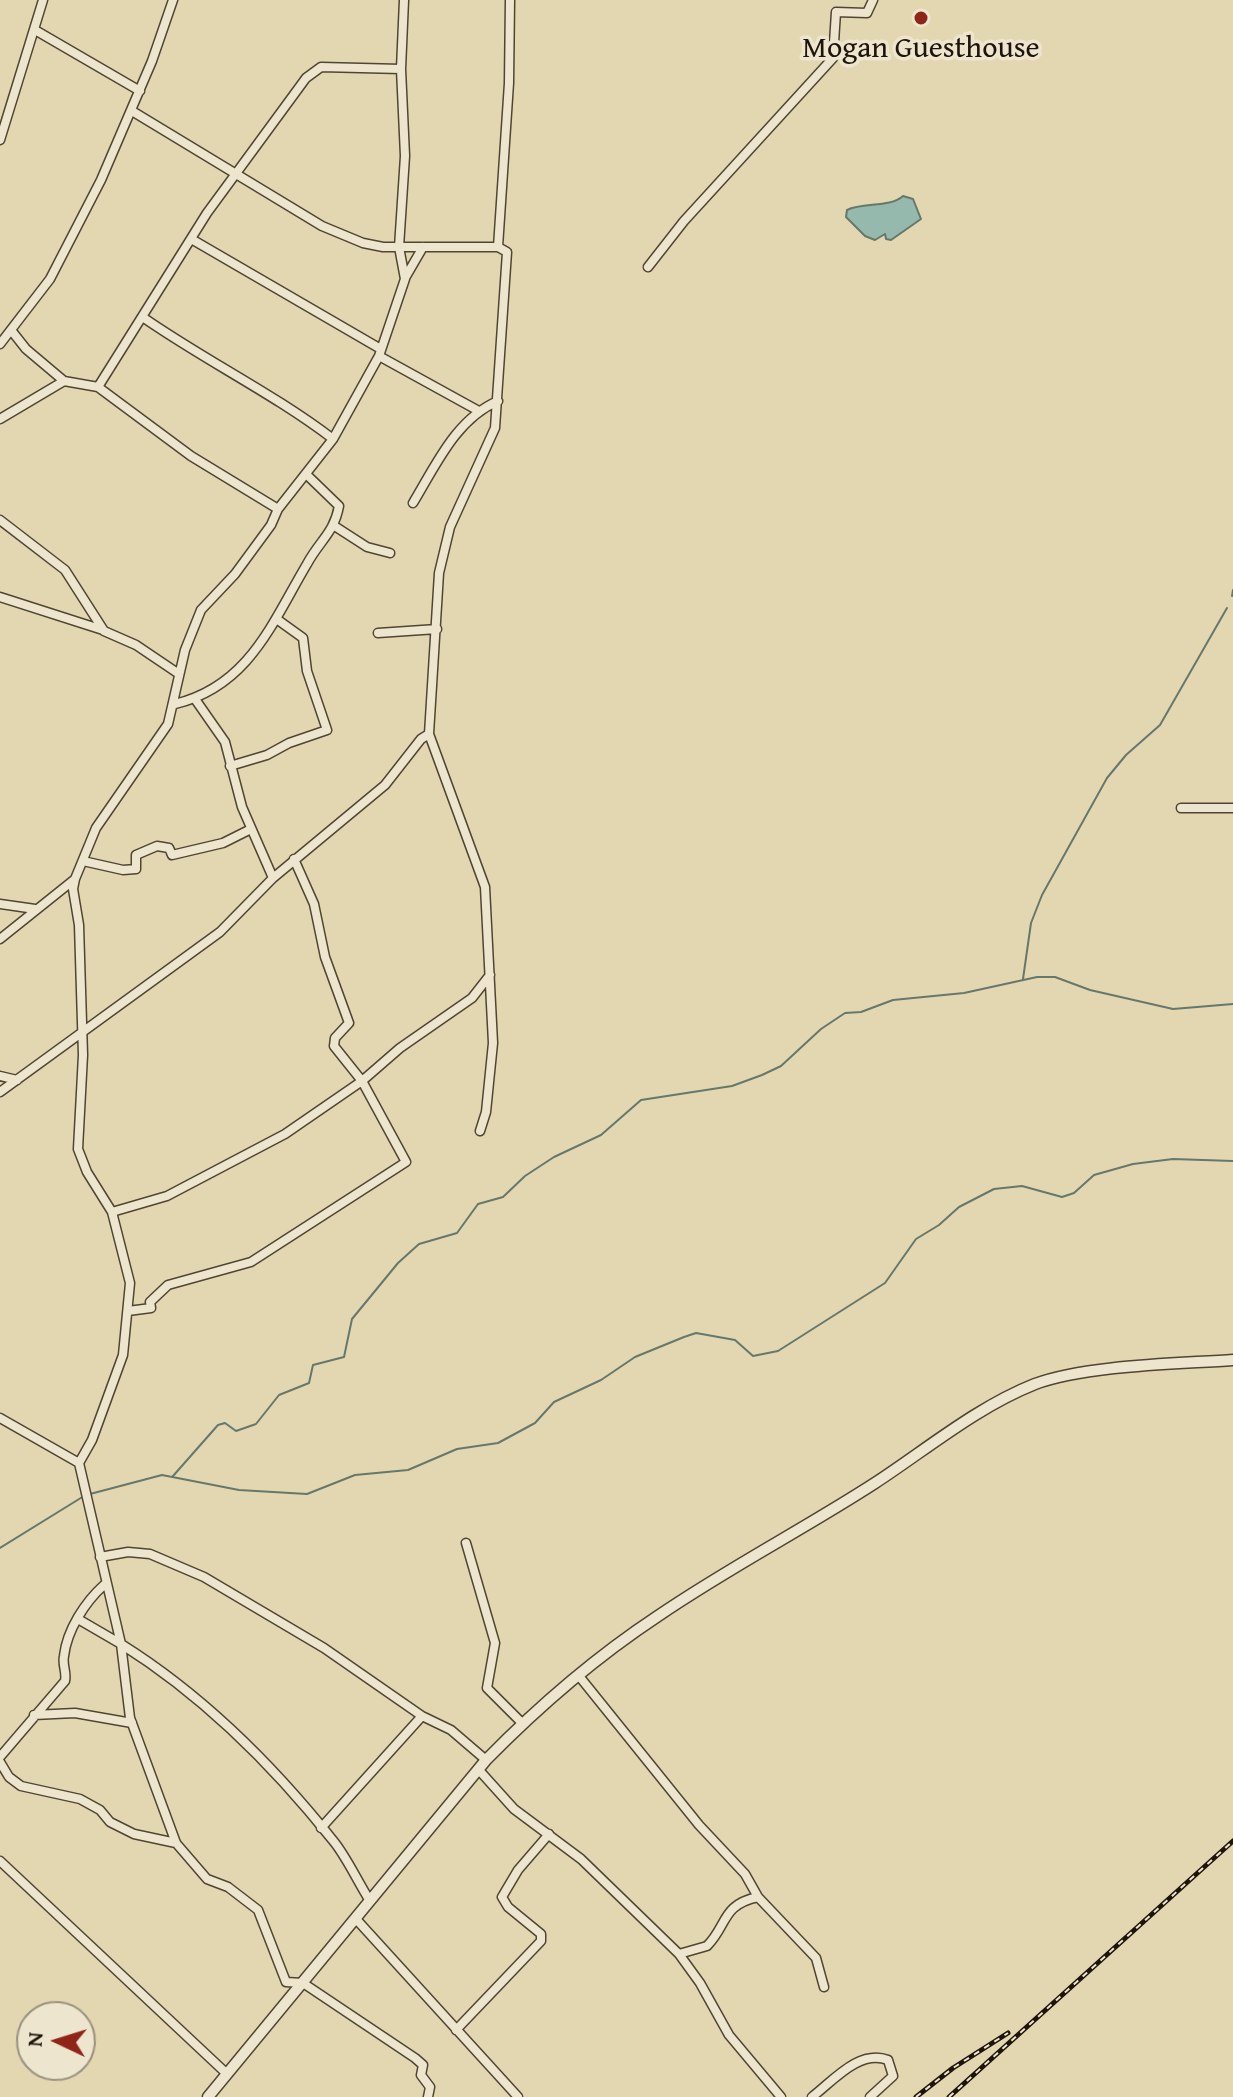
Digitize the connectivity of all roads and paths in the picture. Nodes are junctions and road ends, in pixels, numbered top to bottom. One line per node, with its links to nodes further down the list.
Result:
1 (43, 0): 6 (street)
2 (173, 0): 8 (street)
3 (404, 0): 7 (street)
4 (510, 0): 15 (street)
5 (873, 0): 16 (street)
6 (35, 30): 8 (street); 10 (street)
7 (401, 69): 11 (street); 13 (street)
8 (140, 91): 9 (street)
9 (132, 111): 11 (street); 19 (street)
10 (0, 140)
11 (235, 175): 12 (street); 13 (street)
12 (193, 240): 18 (street); 21 (street)
13 (399, 247): 14 (street); 17 (street)
14 (423, 247): 15 (street); 17 (street)
15 (498, 247): 24 (street)
16 (648, 267)
17 (405, 279): 21 (street)
18 (144, 318): 23 (street); 27 (street)
19 (11, 330): 20 (street); 22 (street)
20 (0, 344)
21 (379, 352): 25 (street); 27 (street)
22 (64, 381): 23 (street); 26 (street)
23 (98, 387): 30 (street)
24 (498, 401): 25 (street); 36 (street)
25 (477, 410): 29 (street)
26 (0, 419)
27 (333, 439): 28 (street)
28 (307, 475): 30 (street); 32 (street)
29 (413, 503)
30 (278, 509): 39 (street)
31 (0, 520): 37 (street)
32 (336, 527): 33 (street); 35 (street)
33 (390, 553)
34 (0, 597): 37 (street)
35 (278, 620): 40 (street); 43 (street)
36 (437, 629): 38 (street); 42 (street)
37 (104, 631): 39 (street)
38 (378, 633)
39 (179, 674): 41 (street)
40 (195, 699): 41 (street); 43 (street)
41 (175, 704): 48 (street)
42 (429, 734): 47 (street); 54 (street)
43 (230, 766): 46 (street)
44 (1181, 808): 45 (street)
45 (1233, 808)
46 (251, 829): 48 (street); 49 (street)
47 (294, 859): 49 (street); 58 (street)
48 (83, 861): 50 (street)
49 (273, 878): 55 (street)
50 (75, 879): 52 (street); 55 (street)
51 (0, 904): 52 (street)
52 (35, 909): 53 (street)
53 (0, 939)
54 (491, 975): 58 (street); 60 (street)
55 (80, 1032): 57 (street); 61 (street)
56 (0, 1076): 57 (street)
57 (17, 1080): 59 (street)
58 (362, 1081): 61 (street); 62 (street)
59 (0, 1092)
60 (480, 1131)
61 (112, 1212): 62 (street)
62 (128, 1311): 65 (street)
63 (1233, 1360): 71 (street)
64 (0, 1419): 65 (street)
65 (79, 1463): 67 (street)
66 (466, 1543): 75 (street)
67 (100, 1557): 68 (street); 73 (street)
68 (104, 1585): 69 (street); 70 (street)
69 (78, 1619): 70 (street); 72 (street)
70 (121, 1644): 74 (street); 79 (street)
71 (579, 1676): 75 (street); 83 (street)
72 (34, 1715): 74 (street); 76 (street)
73 (422, 1716): 77 (street); 79 (street)
74 (132, 1723): 81 (street)
75 (522, 1723): 77 (street)
76 (0, 1760): 81 (street)
77 (486, 1760): 78 (street)
78 (478, 1769): 80 (street); 84 (street)
79 (321, 1828): 84 (street)
80 (549, 1834): 86 (street); 89 (street)
81 (176, 1843): 87 (street)
82 (0, 1861): 90 (street)
83 (758, 1897): 86 (street); 88 (street)
84 (370, 1901): 85 (street)
85 (356, 1919): 87 (street); 89 (street)
86 (679, 1954): 94 (street)
87 (303, 1983): 90 (street); 92 (street)
88 (824, 1987)
89 (456, 2030): 93 (street)
90 (226, 2073): 91 (street)
91 (208, 2097)
92 (428, 2097)
93 (518, 2097)
94 (781, 2097)
95 (812, 2097): 96 (street)
96 (870, 2097)

